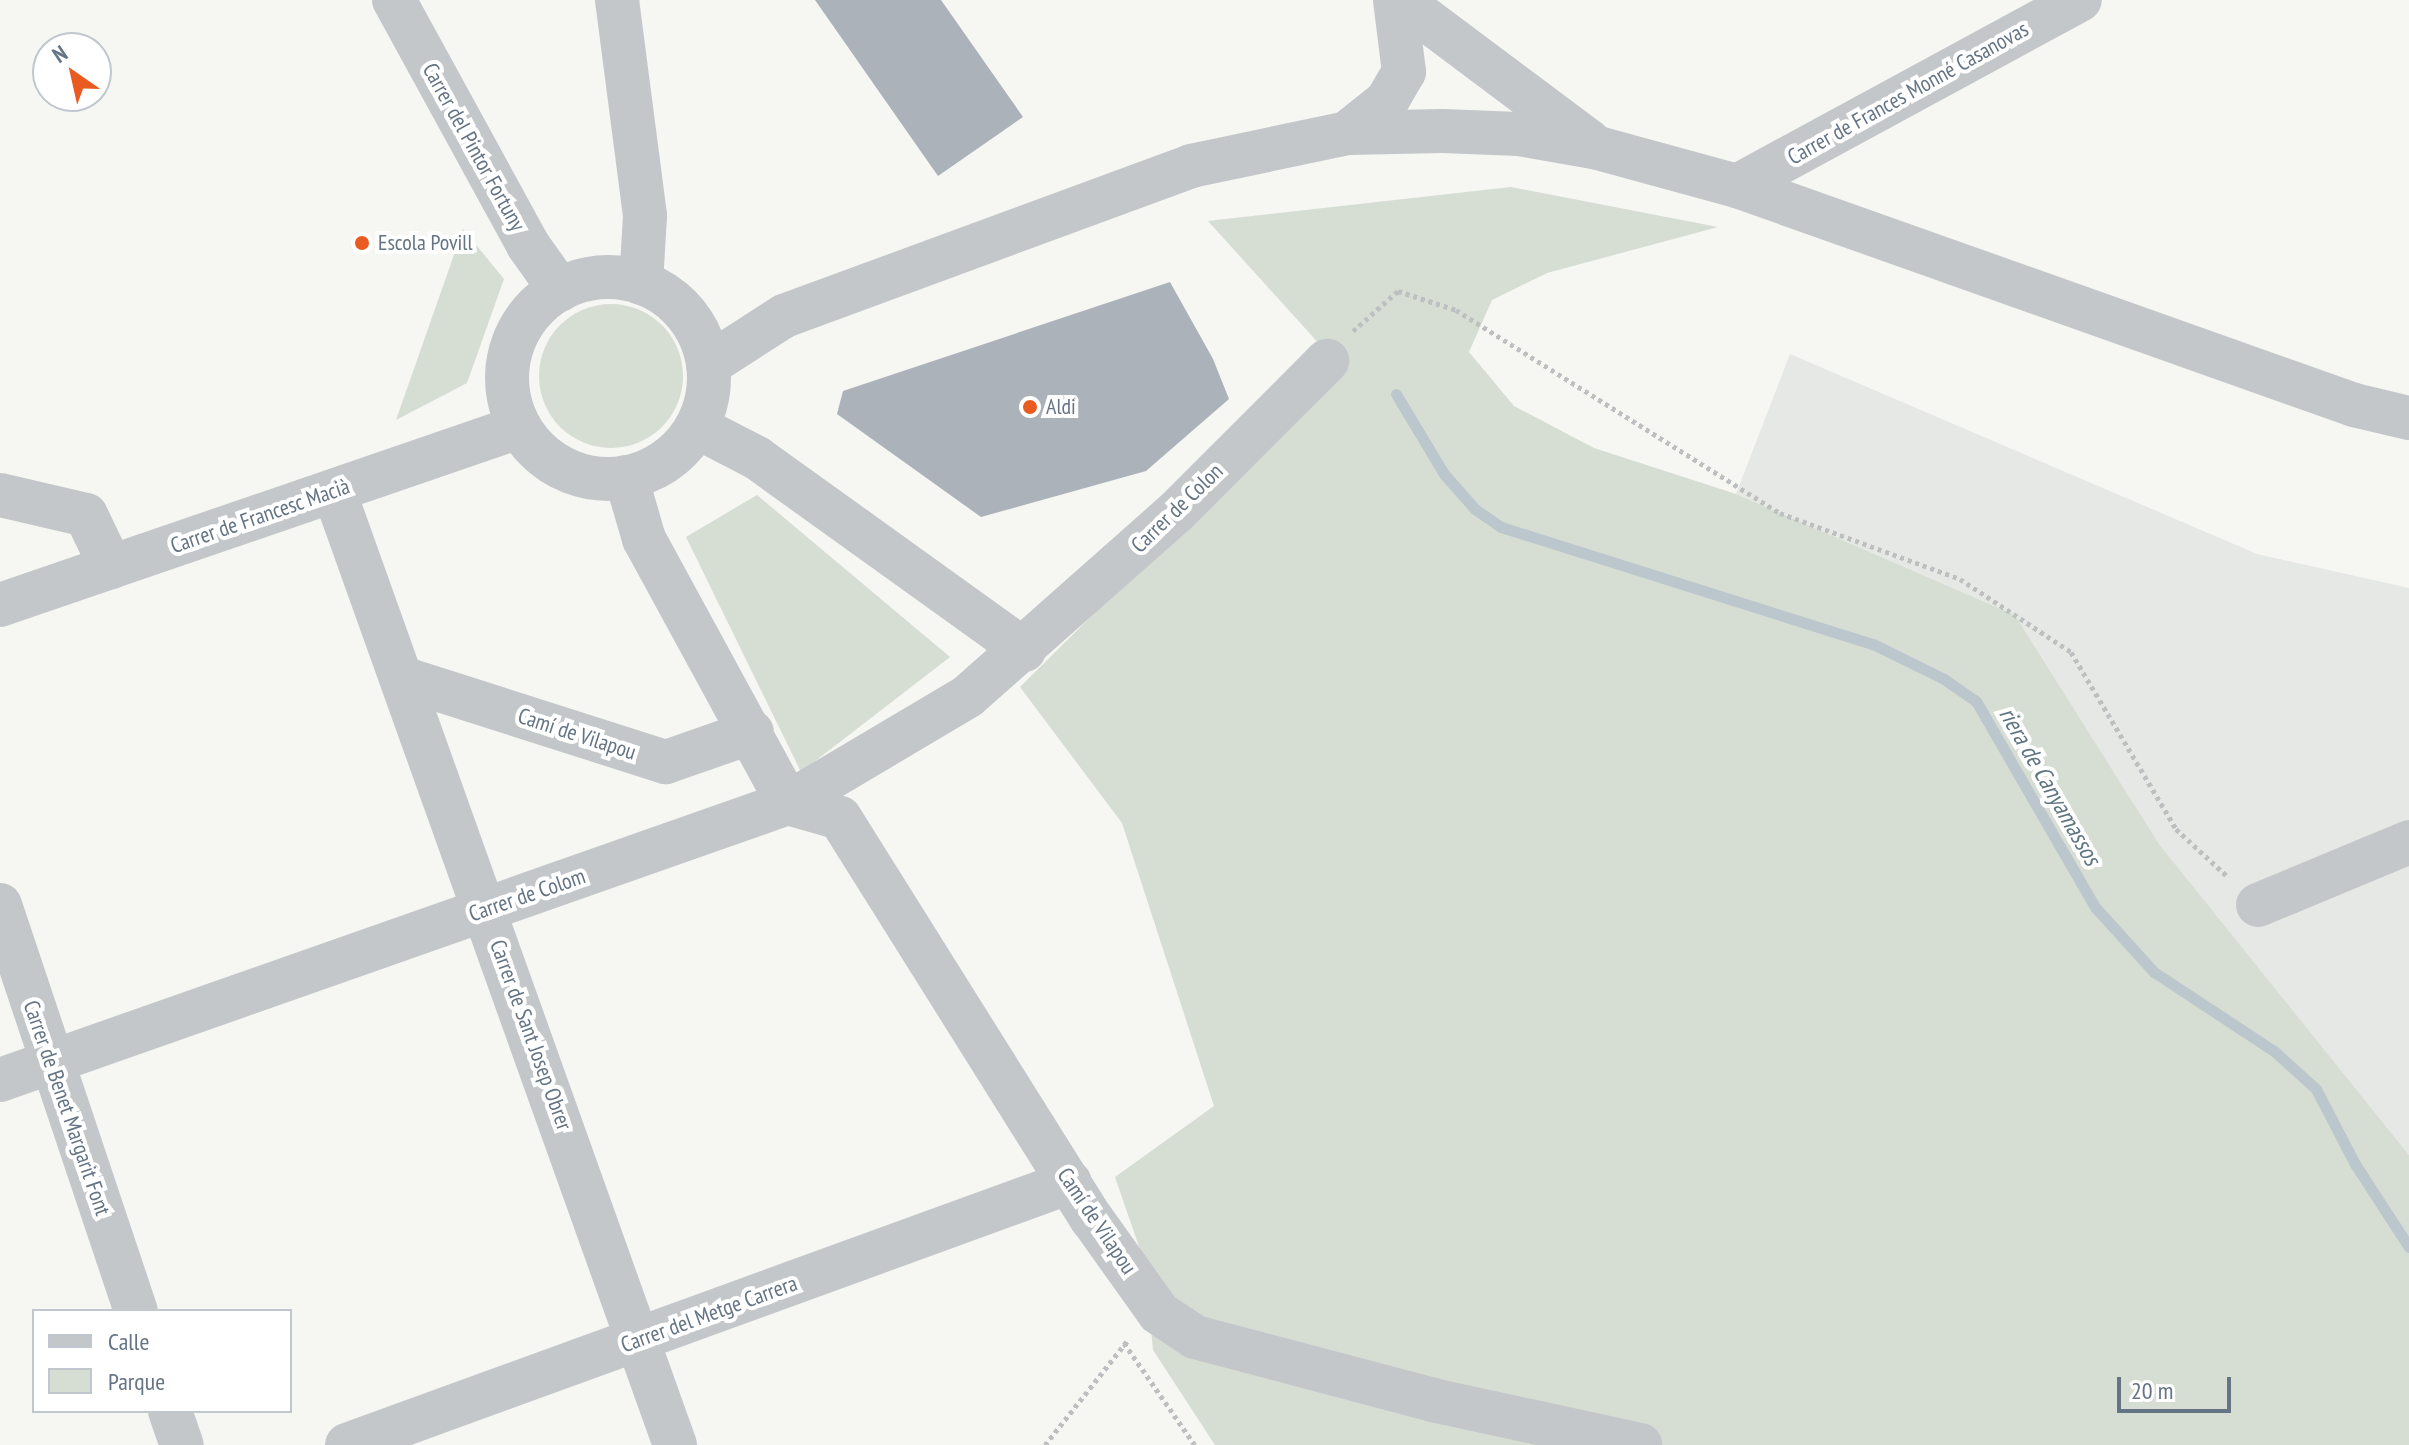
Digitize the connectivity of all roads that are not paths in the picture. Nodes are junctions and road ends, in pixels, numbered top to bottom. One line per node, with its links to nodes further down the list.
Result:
1 (394, 0): 9 (street, Carrer del Pintor Fortuny)
2 (617, 0): 8 (street)
3 (1398, 0): 5 (street); 6 (street)
4 (2080, 0): 7 (street, Carrer de Frances Monné Casanovas)
5 (1347, 133): 6 (street); 11 (street)
6 (1598, 148): 7 (street)
7 (1737, 186): 14 (street)
8 (641, 283): 9 (street); 10 (street)
9 (560, 290): 15 (street)
10 (686, 313): 11 (street); 13 (street)
11 (784, 316): 13 (street)
12 (1327, 361): 22 (street, Carrer de Colon)
13 (708, 365): 16 (street)
14 (2409, 418)
15 (519, 427): 17 (street); 18 (street, Carrer de Francesc Macià)
16 (697, 427): 17 (street); 22 (street)
17 (626, 477): 24 (street)
18 (334, 491): 20 (street, Carrer de Francesc Macià); 23 (street, Carrer de Sant Josep Obrer)
19 (0, 495): 20 (street)
20 (111, 567): 21 (street, Carrer de Francesc Macià)
21 (0, 605)
22 (1024, 650): 25 (street, Carrer de Colom)
23 (402, 678): 24 (street, Camí de Vilapou); 29 (street, Carrer de Sant Josep Obrer)
24 (752, 732): 25 (street)
25 (788, 803): 29 (street, Carrer de Colom); 32 (street, Camí de Vilapou)
26 (2409, 842): 28 (street)
27 (0, 905): 30 (street, Carrer de Benet Margarit Font)
28 (2258, 905)
29 (486, 909): 30 (street, Carrer de Colom); 34 (street, Carrer de Sant Josep Obrer)
30 (50, 1063): 31 (street, Carrer de Colom); 33 (street, Carrer de Benet Margarit Font)
31 (0, 1080)
32 (1070, 1182): 34 (street, Carrer del Metge Carrera); 39 (street, Camí de Vilapou)
33 (135, 1309)
34 (641, 1339): 37 (street, Carrer del Metge Carrera); 38 (street, Carrer de Sant Josep Obrer)
35 (171, 1413): 36 (street)
36 (182, 1445)
37 (347, 1445)
38 (675, 1445)
39 (1640, 1445)

